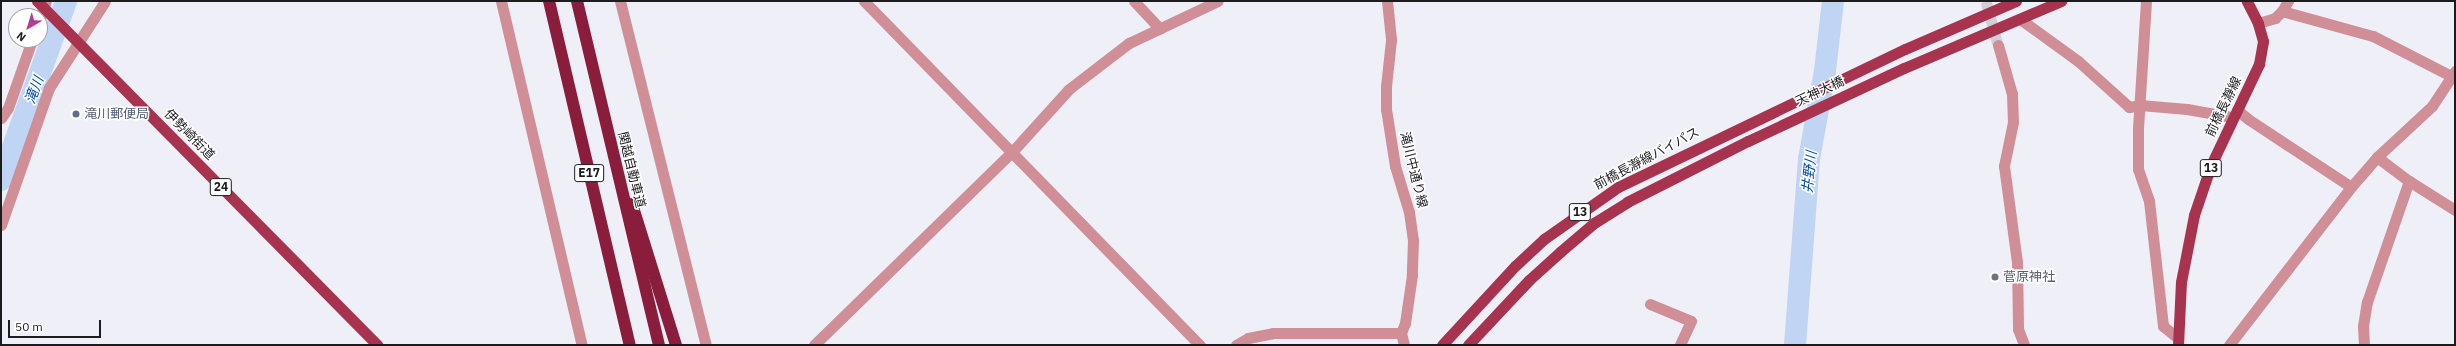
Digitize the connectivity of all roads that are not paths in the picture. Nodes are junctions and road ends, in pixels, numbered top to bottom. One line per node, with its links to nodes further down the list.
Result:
1 (105, 1): 20 (street)
2 (549, 1): 40 (highway, E17)
3 (577, 1): 24 (highway, 関越自動車道 / E17)
4 (620, 1): 43 (street)
5 (864, 1): 29 (street)
6 (1134, 1): 19 (street)
7 (1218, 1): 19 (street)
8 (1387, 1): 36 (street, 滝川中通り線)
9 (2016, 1): 28 (main road, 天神大橋 / 13)
10 (2061, 1): 17 (main road, 13)
11 (2146, 1): 25 (street)
12 (2247, 1): 18 (main road, 前橋長瀞線 / 13)
13 (2288, 1): 15 (street)
14 (504, 3): 39 (street)
15 (2282, 11): 18 (street); 23 (street)
16 (48, 13): 20 (main road, 伊勢崎街道 / 24)
17 (2020, 19): 25 (street); 49 (main road, 天神大橋 / 13)
18 (2258, 22): 26 (main road, 前橋長瀞線 / 13)
19 (1160, 29): 29 (street)
20 (78, 43): 34 (street); 38 (main road, 伊勢崎街道 / 24)
21 (1998, 45): 51 (street)
22 (29, 48): 27 (street)
23 (2453, 74): 30 (street)
24 (599, 98): 41 (highway, 関越自動車道 / E17); 42 (highway)
25 (2140, 105): 26 (street); 37 (street)
26 (2235, 114): 32 (street); 37 (main road, 前橋長瀞線 / 13)
27 (1, 118)
28 (1749, 123): 48 (main road, 前橋長瀞線バイパス / 13)
29 (1011, 153): 44 (street); 45 (street)
30 (2377, 157): 31 (street); 32 (street)
31 (2409, 181): 33 (street); 53 (street)
32 (2351, 187): 52 (street)
33 (2455, 210)
34 (1, 225)
35 (1650, 304): 50 (street)
36 (1401, 333): 46 (street); 47 (street, 滝川中通り線)
37 (2178, 341)
38 (377, 345)
39 (582, 345)
40 (630, 345)
41 (659, 345)
42 (676, 345)
43 (706, 345)
44 (814, 345)
45 (1200, 345)
46 (1236, 345)
47 (1404, 345)
48 (1442, 345)
49 (1468, 345)
50 (1680, 345)
51 (2024, 345)
52 (2229, 345)
53 (2364, 345)

